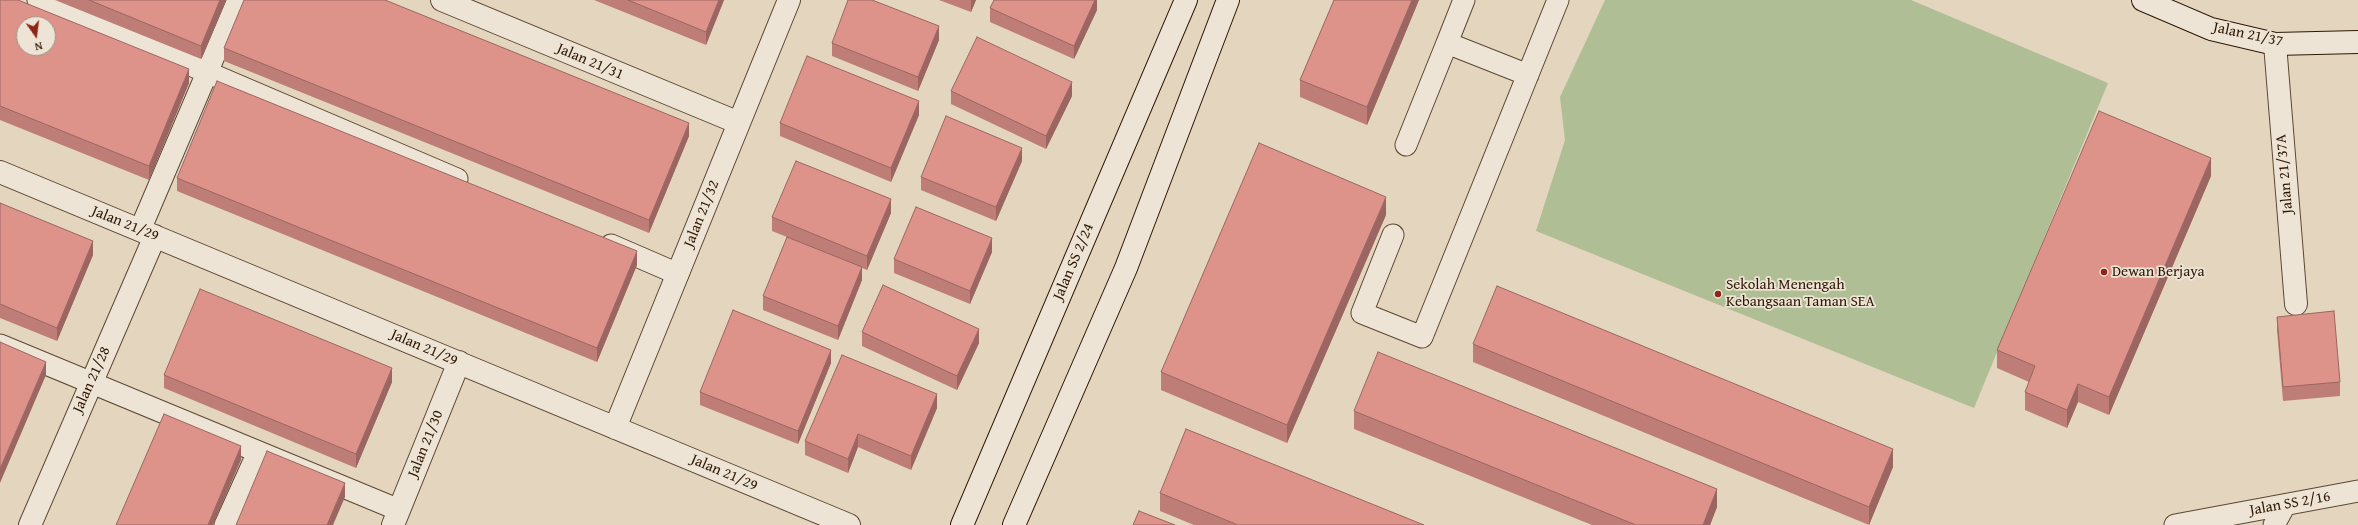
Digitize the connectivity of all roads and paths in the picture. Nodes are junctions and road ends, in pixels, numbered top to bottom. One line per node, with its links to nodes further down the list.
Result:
1 (38, 0): 13 (lane)
2 (238, 0): 13 (lane)
3 (442, 0): 15 (street, Jalan 21/31)
4 (789, 0): 15 (street, Jalan 21/32)
5 (1186, 0): 36 (street, Jalan SS 2/24)
6 (1228, 0): 32 (street)
7 (1464, 0): 10 (lane)
8 (1558, 0): 14 (lane)
9 (2143, 0): 12 (street, Jalan 21/37)
10 (1447, 42): 14 (lane); 16 (lane)
11 (2358, 42): 12 (street, Jalan 21/37)
12 (2275, 44): 23 (street, Jalan 21/37A)
13 (209, 72): 18 (lane); 19 (lane)
14 (1528, 75): 20 (lane)
15 (739, 124): 22 (street, Jalan 21/32)
16 (1406, 145)
17 (0, 172): 19 (street, Jalan 21/29)
18 (472, 186)
19 (148, 233): 25 (street, Jalan 21/29); 26 (street, Jalan 21/28)
20 (1393, 235)
21 (590, 236): 22 (lane)
22 (678, 274): 27 (street, Jalan 21/32)
23 (2296, 304)
24 (0, 345): 26 (lane)
25 (459, 362): 27 (street, Jalan 21/29); 31 (street, Jalan 21/30)
26 (91, 382): 28 (lane); 33 (street, Jalan 21/28)
27 (615, 428): 35 (street, Jalan 21/29)
28 (258, 452): 31 (lane); 34 (lane)
29 (2358, 491): 30 (lane, Jalan SS 2/16)
30 (2285, 505): 37 (lane, Jalan SS 2/16); 38 (lane)
31 (396, 517)
32 (1014, 523)
33 (30, 525)
34 (225, 525)
35 (849, 525)
36 (962, 525)
37 (2175, 525)
38 (2274, 525)

